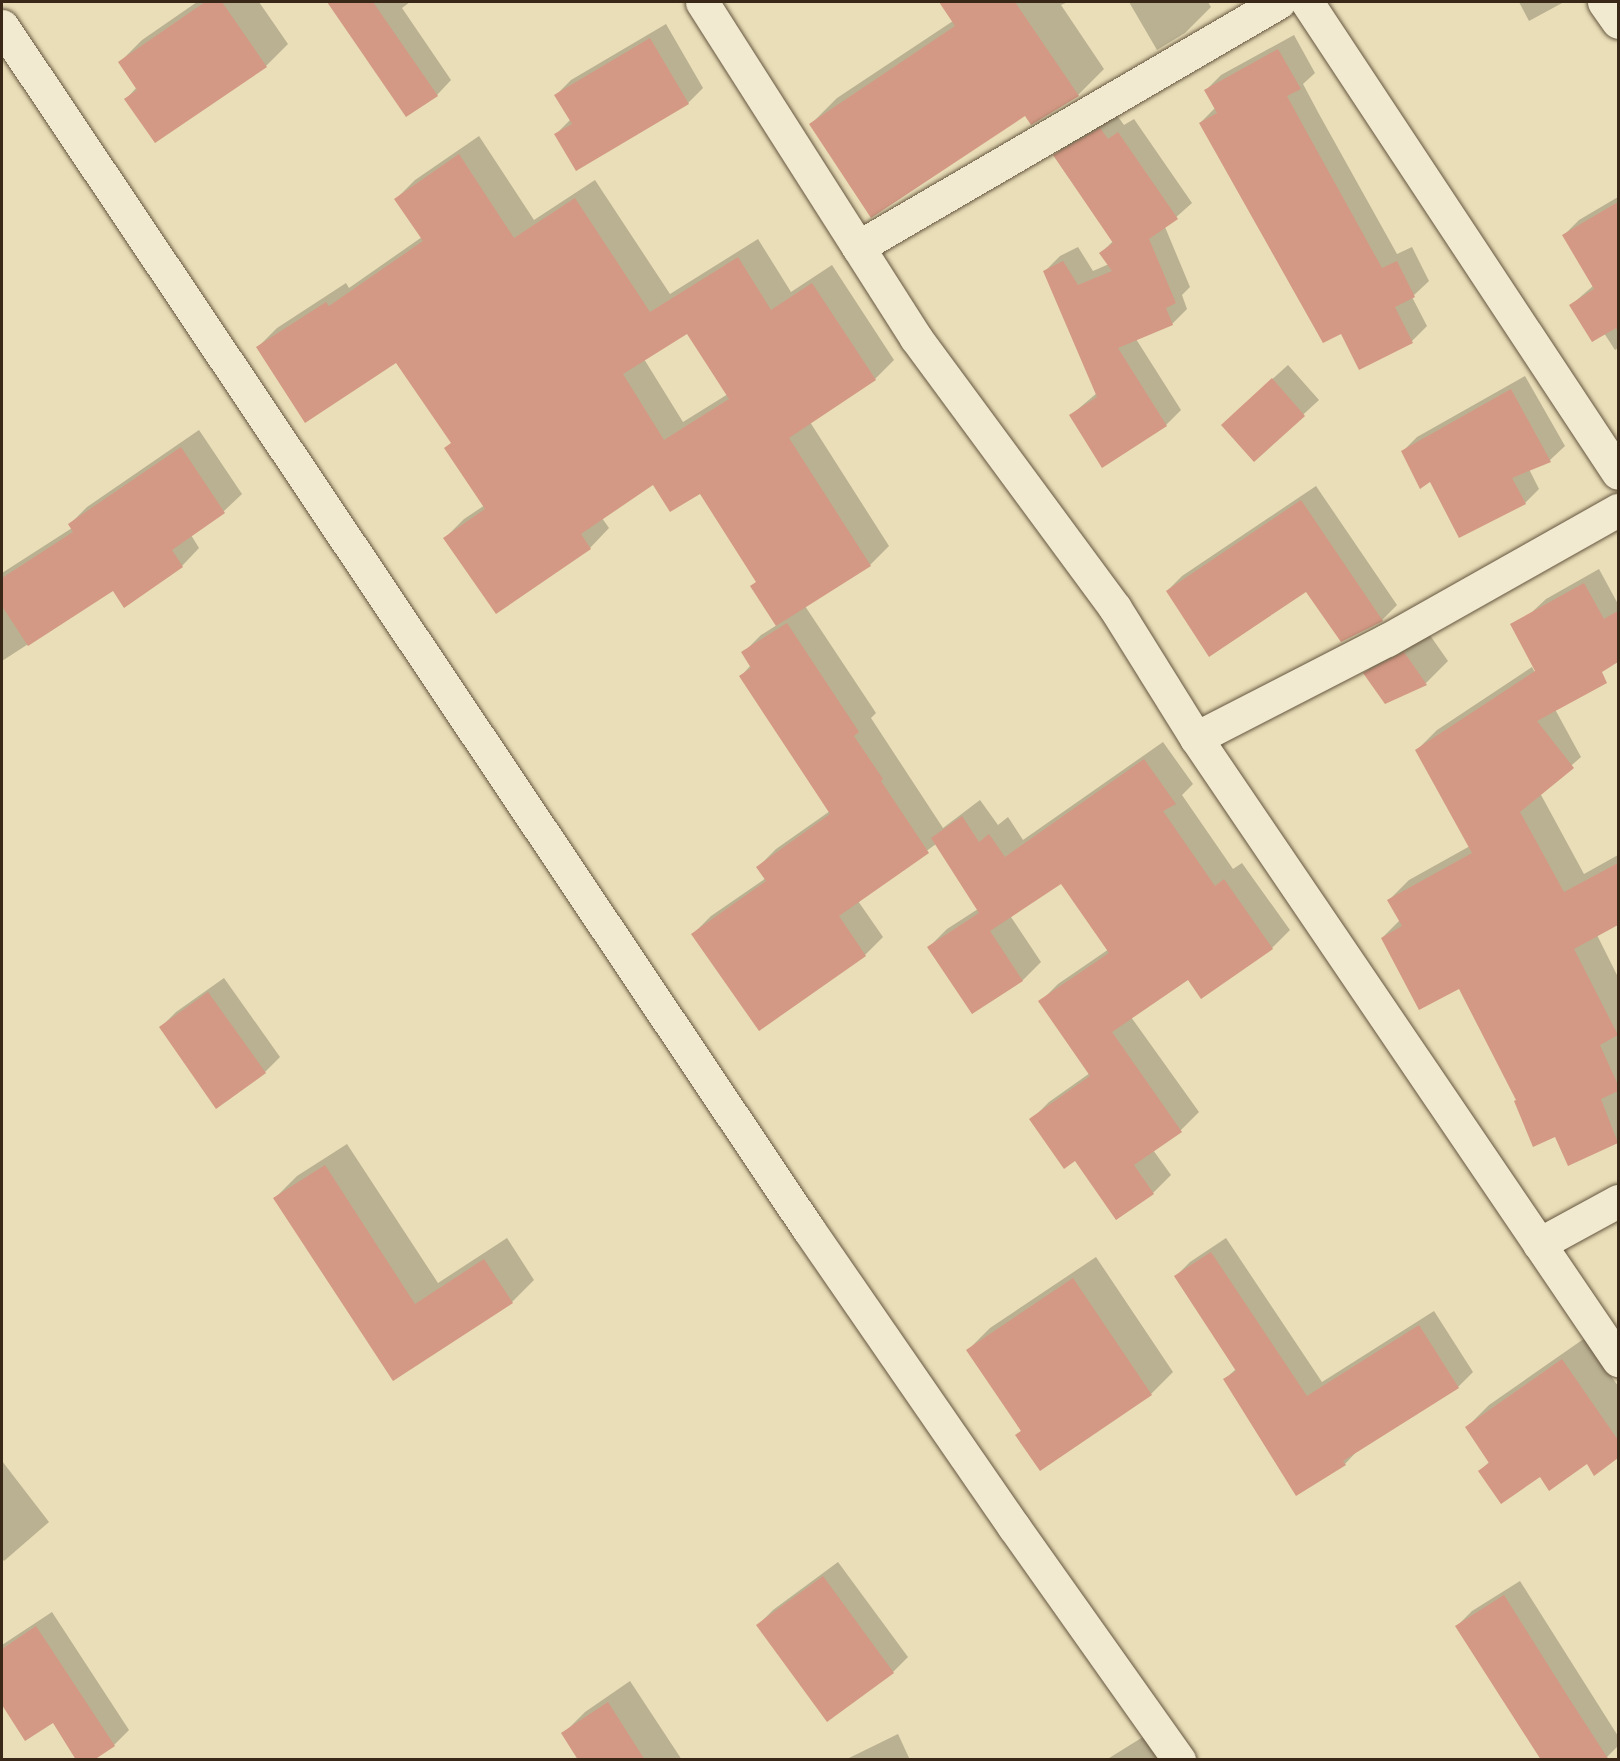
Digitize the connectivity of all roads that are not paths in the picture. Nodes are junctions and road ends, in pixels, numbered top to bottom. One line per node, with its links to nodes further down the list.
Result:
1 (702, 2): 7 (street)
2 (1280, 2): 7 (street)
3 (1307, 2): 8 (street)
4 (1604, 2): 5 (street)
5 (1618, 22)
6 (2, 26): 14 (street)
7 (858, 247): 10 (street)
8 (1618, 473)
9 (1618, 510): 10 (street)
10 (1196, 738): 12 (street)
11 (1618, 1202): 12 (street)
12 (1539, 1245): 13 (street)
13 (1618, 1360)
14 (1179, 1760)

